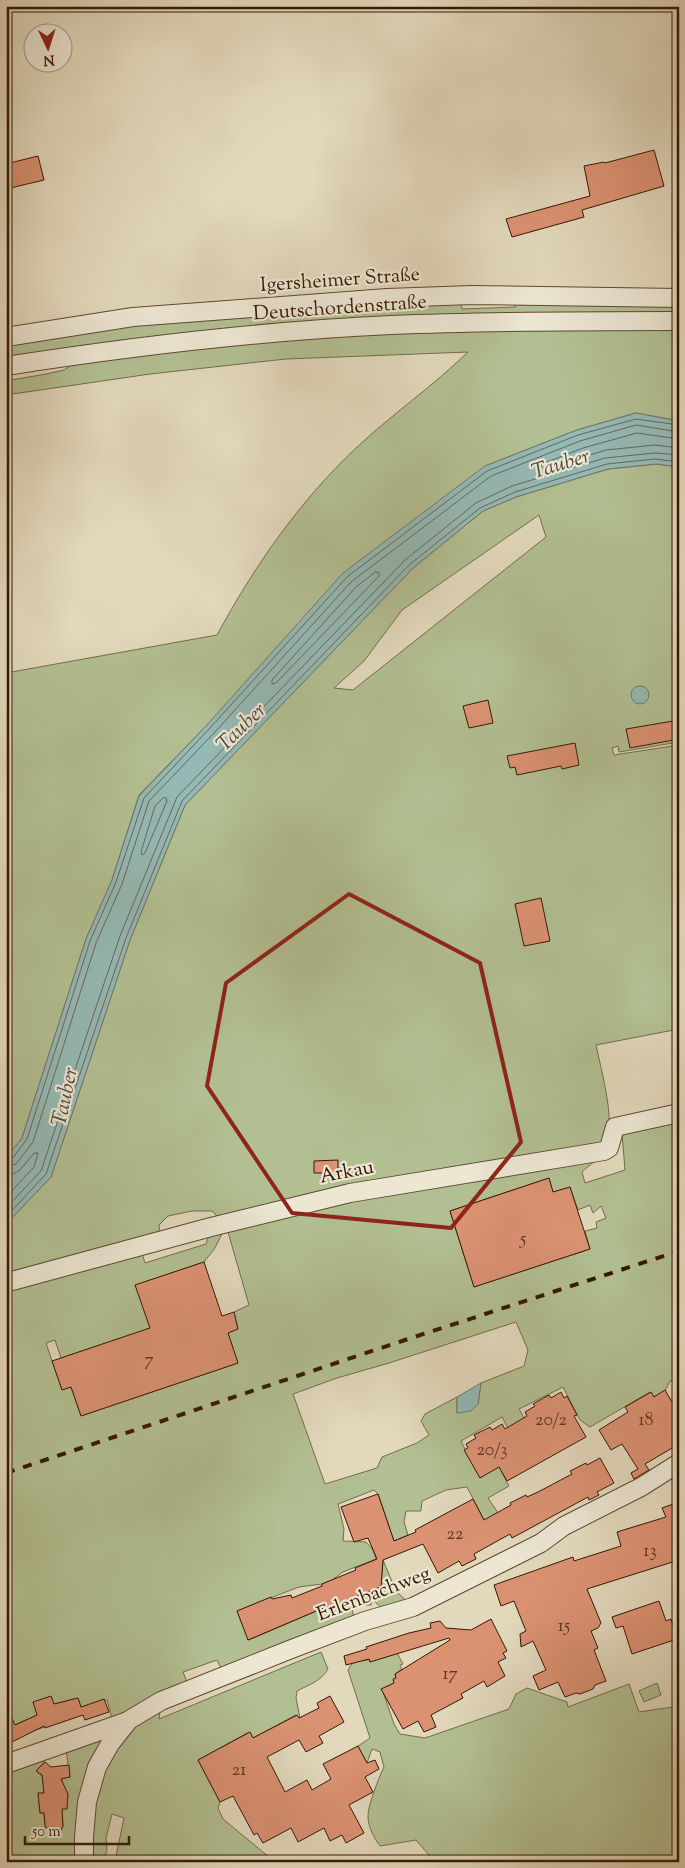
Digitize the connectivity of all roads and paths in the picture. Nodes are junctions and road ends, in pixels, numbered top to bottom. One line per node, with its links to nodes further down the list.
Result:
1 (679, 298): 3 (street, Igersheimer Straße)
2 (679, 321): 4 (street, Deutschordenstraße)
3 (6, 337)
4 (6, 366)
5 (679, 1113): 6 (street, Arkau)
6 (12, 1281)
7 (679, 1463): 8 (street, Erlenbachweg)
8 (129, 1720): 9 (street, Erlenbachweg); 10 (street, Erlenbachweg)
9 (6, 1764)
10 (84, 1862)

